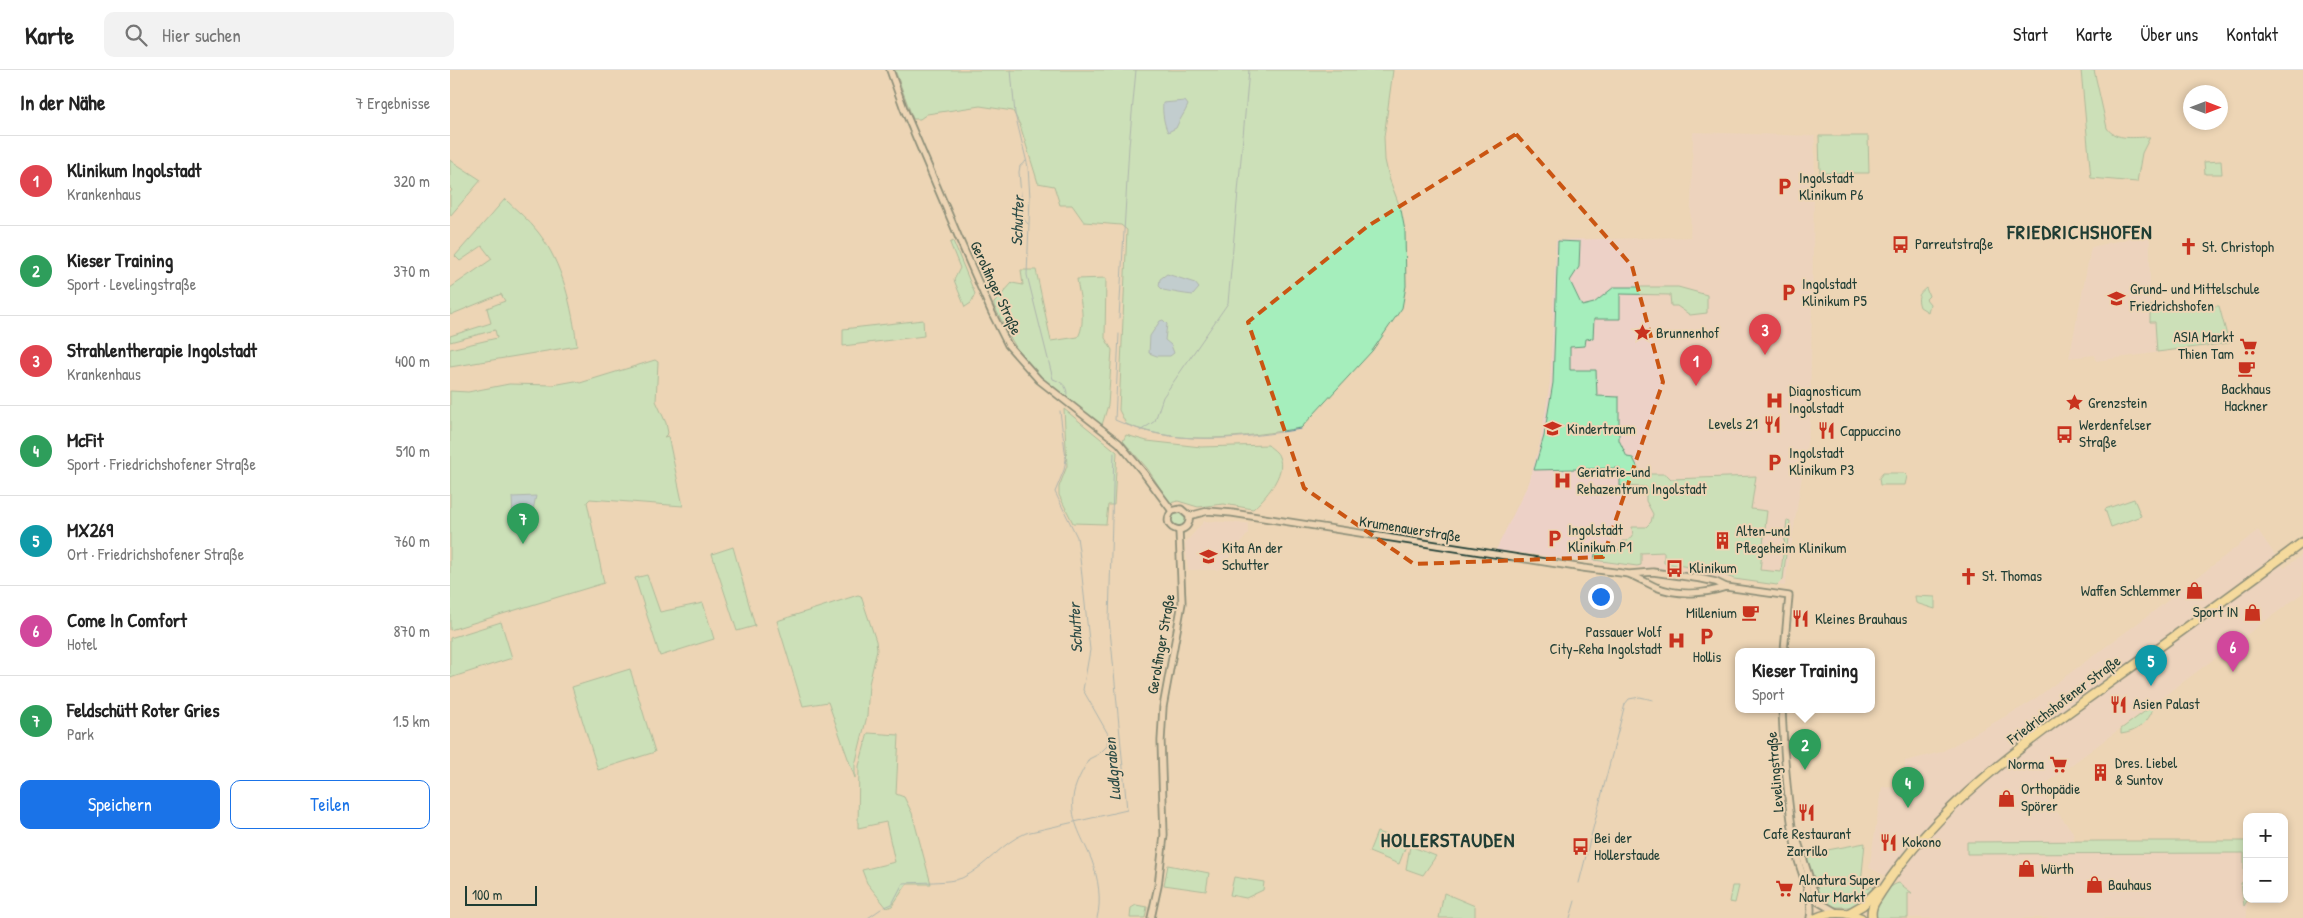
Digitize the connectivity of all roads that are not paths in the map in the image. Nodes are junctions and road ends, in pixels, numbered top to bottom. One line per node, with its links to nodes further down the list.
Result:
1 (890, 70): 2 (street, Gerolfinger Straße)
2 (1172, 511): 3 (street); 4 (street)
3 (1189, 516): 4 (street); 7 (street, Krumenauerstraße)
4 (1179, 530): 18 (street, Gerolfinger Straße)
5 (2303, 542): 15 (main road, Friedrichshofener Straße)
6 (1653, 572): 7 (street, Krumenauerstraße); 8 (street, Krumenauerstraße); 9 (street)
7 (1629, 574): 9 (street, Krumenauerstraße)
8 (1709, 580): 10 (street, Krumenauerstraße); 11 (street)
9 (1649, 584): 11 (street, Krumenauerstraße)
10 (1726, 587): 11 (street, Krumenauerstraße); 12 (street, Krumenauerstraße)
11 (1708, 592)
12 (1784, 648)
13 (1782, 713): 14 (street, Levelingstraße)
14 (1794, 832): 16 (street, Levelingstraße); 19 (street, Levelingstraße)
15 (1886, 884): 17 (main road, Friedrichshofener Straße); 22 (main road, Friedrichshofener Straße)
16 (1836, 912): 17 (main road); 20 (main road)
17 (1849, 914): 21 (main road)
18 (1151, 918)
19 (1810, 918)
20 (1816, 918)
21 (1861, 918)
22 (1872, 918)

